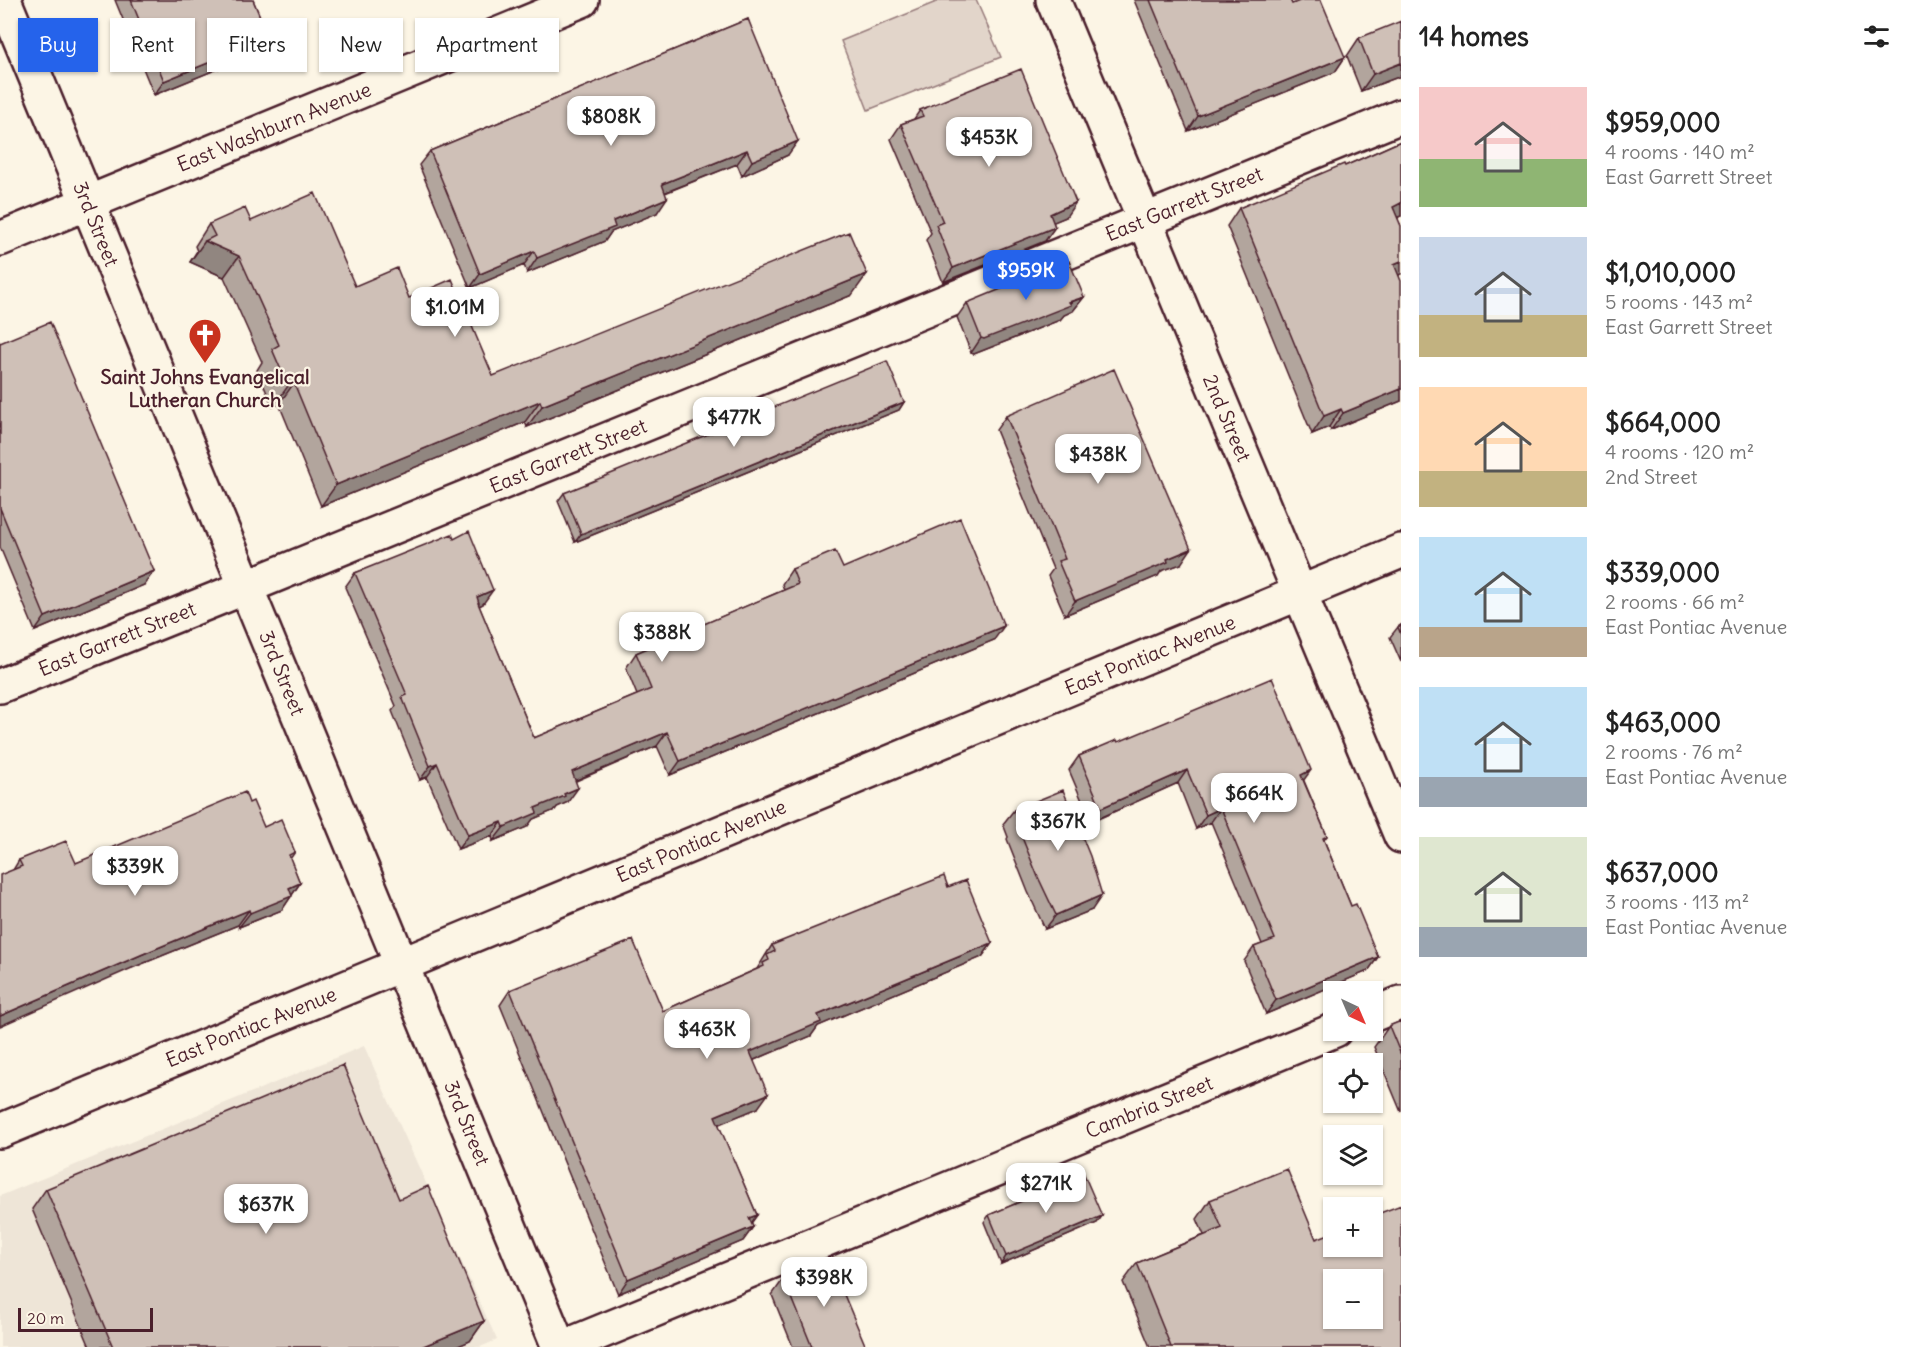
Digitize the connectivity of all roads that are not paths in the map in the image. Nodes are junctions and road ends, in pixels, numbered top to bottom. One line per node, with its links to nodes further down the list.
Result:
1 (4, 0): 5 (street, 3rd Street)
2 (582, 0): 5 (street, East Washburn Avenue)
3 (1053, 0): 6 (street, 2nd Street)
4 (1401, 116): 6 (street, East Garrett Street)
5 (88, 203): 7 (street, East Washburn Avenue); 9 (street, 3rd Street)
6 (1145, 220): 9 (street, East Garrett Street); 10 (street, 2nd Street)
7 (0, 239)
8 (1401, 551): 10 (street, East Pontiac Avenue)
9 (246, 587): 11 (street, East Garrett Street); 13 (street, 3rd Street)
10 (1300, 593): 12 (street, 2nd Street); 13 (street, East Pontiac Avenue)
11 (0, 686)
12 (1401, 836)
13 (402, 965): 17 (street, East Pontiac Avenue); 18 (street, 3rd Street)
14 (1401, 1003): 15 (street)
15 (1383, 1010)
16 (1323, 1035): 18 (street, Cambria Street)
17 (0, 1131)
18 (562, 1347)

